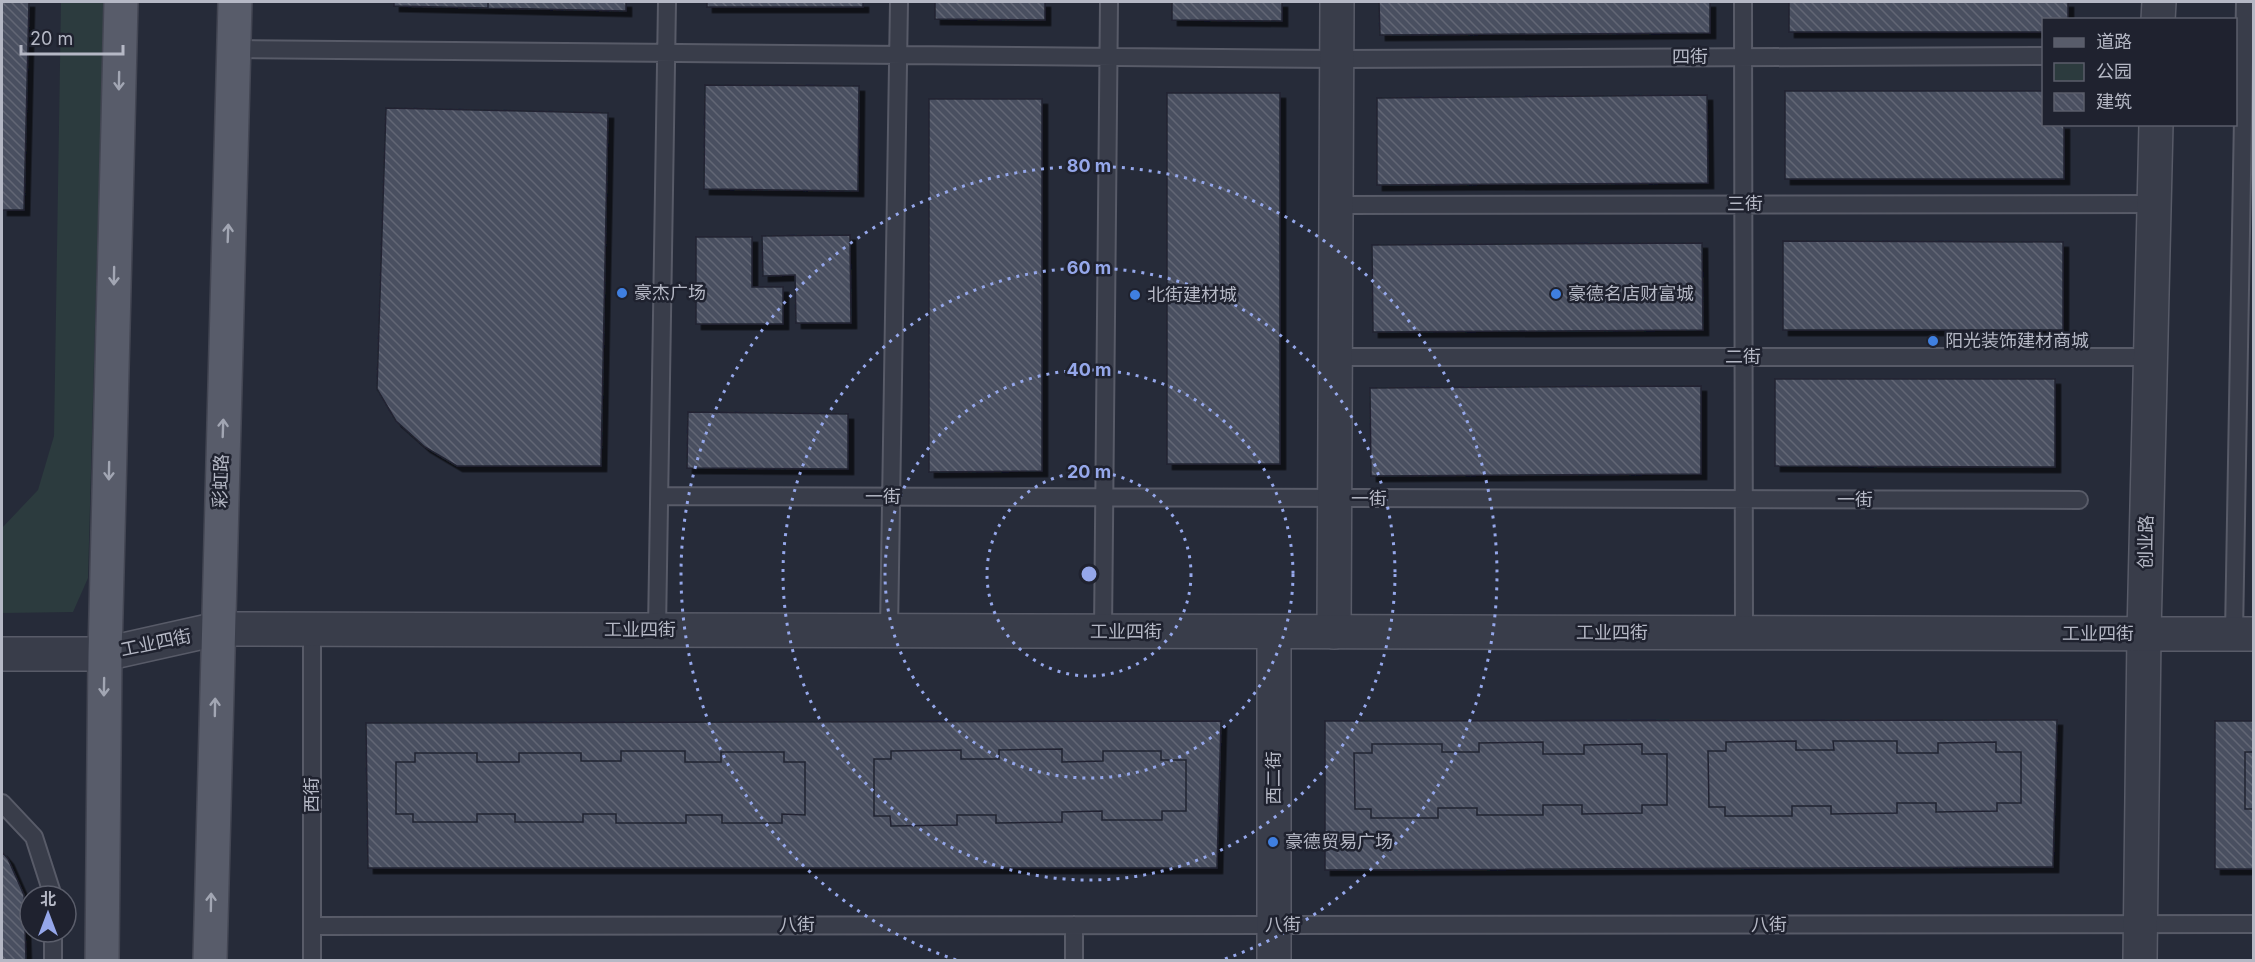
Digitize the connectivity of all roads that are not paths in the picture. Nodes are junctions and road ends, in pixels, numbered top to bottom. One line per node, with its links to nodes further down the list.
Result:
1 (122, 2): 43 (main road, one-way to 43)
2 (235, 2): 11 (main road, 彩虹路)
3 (667, 2): 12 (lane)
4 (899, 2): 13 (lane)
5 (1109, 2): 14 (lane)
6 (1337, 2): 17 (street)
7 (1743, 2): 16 (lane)
8 (2159, 2): 10 (street)
9 (2245, 2): 31 (lane)
10 (2158, 18)
11 (233, 49): 12 (lane, 四街); 32 (main road, 彩虹路, one-way to 11)
12 (666, 52): 13 (lane, 四街); 25 (lane)
13 (898, 55): 14 (lane, 四街); 26 (lane)
14 (1108, 56): 17 (lane, 四街); 27 (lane)
15 (2042, 56): 16 (lane, 四街)
16 (1743, 57): 17 (lane, 四街); 19 (lane)
17 (1337, 59): 21 (street)
18 (2156, 126): 20 (street, 创业路)
19 (1743, 204): 20 (lane, 三街); 21 (lane, 三街); 23 (lane)
20 (2154, 204): 24 (street, 创业路)
21 (1336, 205): 22 (street)
22 (1335, 357): 23 (lane, 二街); 28 (street)
23 (1744, 357): 24 (lane, 二街); 29 (lane)
24 (2150, 357): 40 (street, 创业路)
25 (660, 496): 26 (lane, 一街); 34 (lane)
26 (892, 497): 27 (lane, 一街); 35 (lane)
27 (1105, 498): 28 (lane, 一街); 36 (lane)
28 (1335, 499): 29 (lane, 一街); 38 (street)
29 (1744, 499): 30 (lane, 一街); 39 (lane)
30 (2079, 500)
31 (2245, 524): 41 (lane)
32 (217, 629): 33 (street, 工业四街); 43 (street, 工业四街); 54 (main road, 彩虹路, one-way to 32)
33 (312, 629): 34 (street, 工业四街); 50 (lane, 西街)
34 (657, 630): 35 (street, 工业四街)
35 (889, 631): 36 (street, 工业四街)
36 (1103, 632): 37 (street, 工业四街)
37 (1274, 632): 38 (street, 工业四街); 49 (street, 西二街)
38 (1334, 632): 39 (street, 工业四街)
39 (1744, 633): 40 (street, 工业四街)
40 (2144, 634): 41 (street, 工业四街); 46 (street, 创业路)
41 (2244, 634)
42 (2, 654): 43 (street, 工业四街)
43 (105, 654): 53 (main road, one-way to 53)
44 (2, 802): 45 (lane)
45 (49, 884)
46 (2140, 924): 47 (lane, 八街); 49 (lane, 八街); 58 (street, 创业路)
47 (2253, 924)
48 (1074, 925): 49 (lane, 八街); 50 (lane, 八街); 56 (lane)
49 (1274, 925): 57 (street, 西二街)
50 (312, 926): 55 (lane, 西街)
51 (53, 944): 52 (lane)
52 (53, 960)
53 (102, 960)
54 (210, 960)
55 (312, 960)
56 (1074, 960)
57 (1274, 960)
58 (2140, 960)

